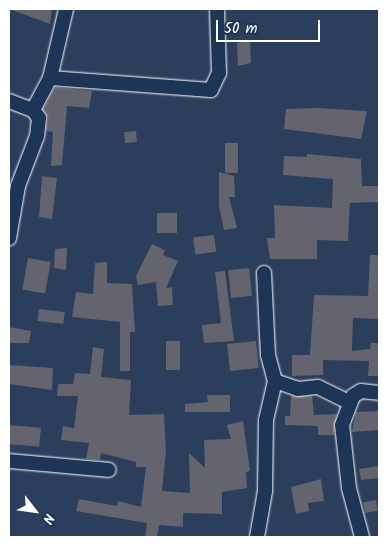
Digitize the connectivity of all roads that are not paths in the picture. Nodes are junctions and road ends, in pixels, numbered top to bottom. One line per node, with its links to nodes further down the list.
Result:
1 (66, 9): 3 (street)
2 (217, 9): 3 (street)
3 (50, 78): 5 (street)
4 (9, 101): 5 (street)
5 (33, 110): 6 (street)
6 (9, 238)
7 (264, 273): 8 (street)
8 (275, 381): 10 (street); 13 (street)
9 (379, 393): 10 (street)
10 (349, 402): 14 (street)
11 (9, 461): 12 (street)
12 (109, 470)
13 (257, 537)
14 (362, 537)

